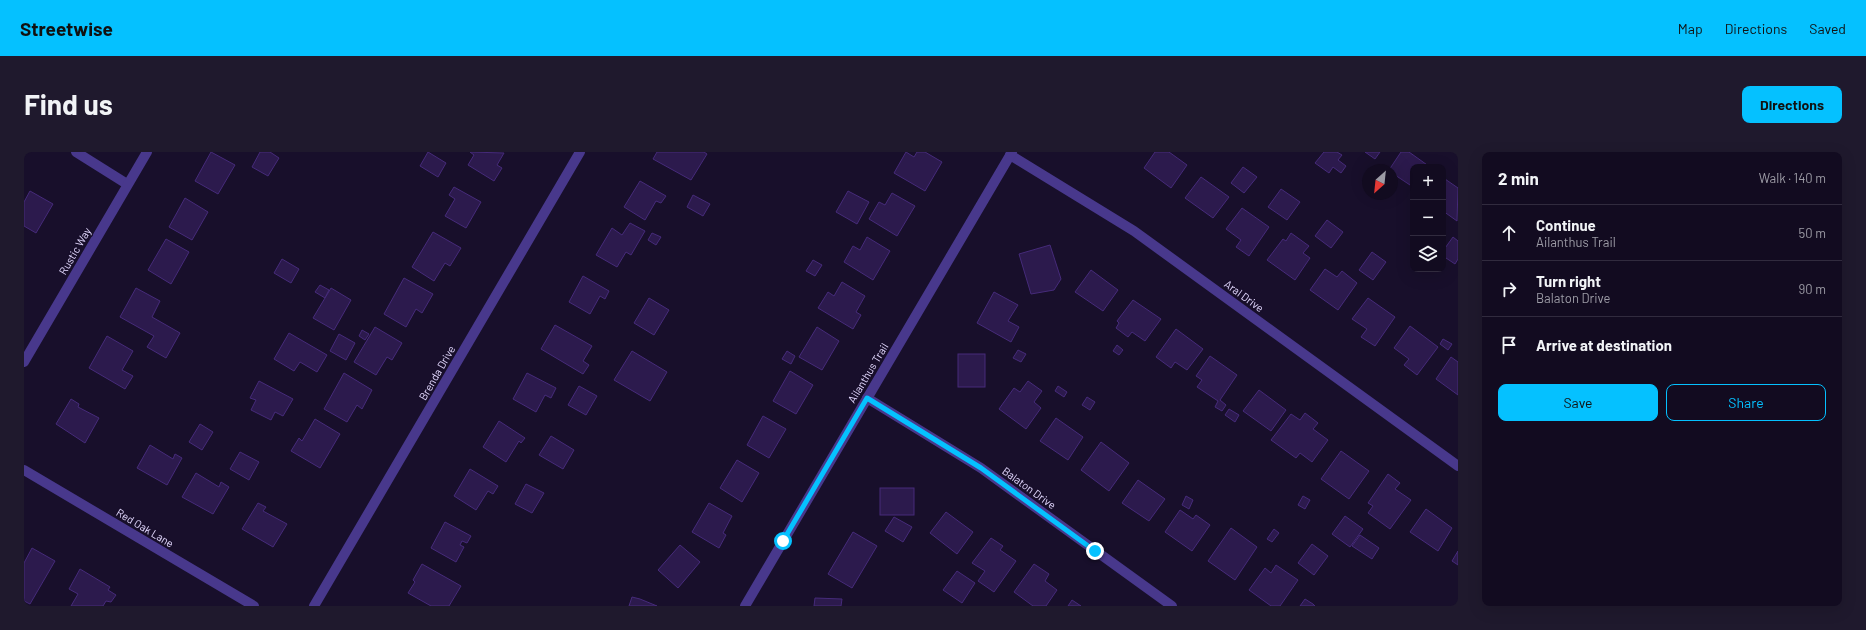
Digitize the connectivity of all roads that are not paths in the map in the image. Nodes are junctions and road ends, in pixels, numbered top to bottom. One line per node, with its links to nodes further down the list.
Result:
1 (76, 152): 5 (street)
2 (147, 152): 5 (street, Rustic Way)
3 (580, 152): 11 (street, Brenda Drive)
4 (1011, 154): 7 (street, Ailanthus Trail); 8 (street, Aral Drive)
5 (127, 184): 6 (street, Rustic Way)
6 (24, 362)
7 (867, 398): 12 (street, Ailanthus Trail); 13 (street, Balaton Drive)
8 (1458, 466)
9 (24, 470): 10 (street, Red Oak Lane)
10 (254, 606)
11 (314, 606)
12 (745, 606)
13 (1172, 606)

